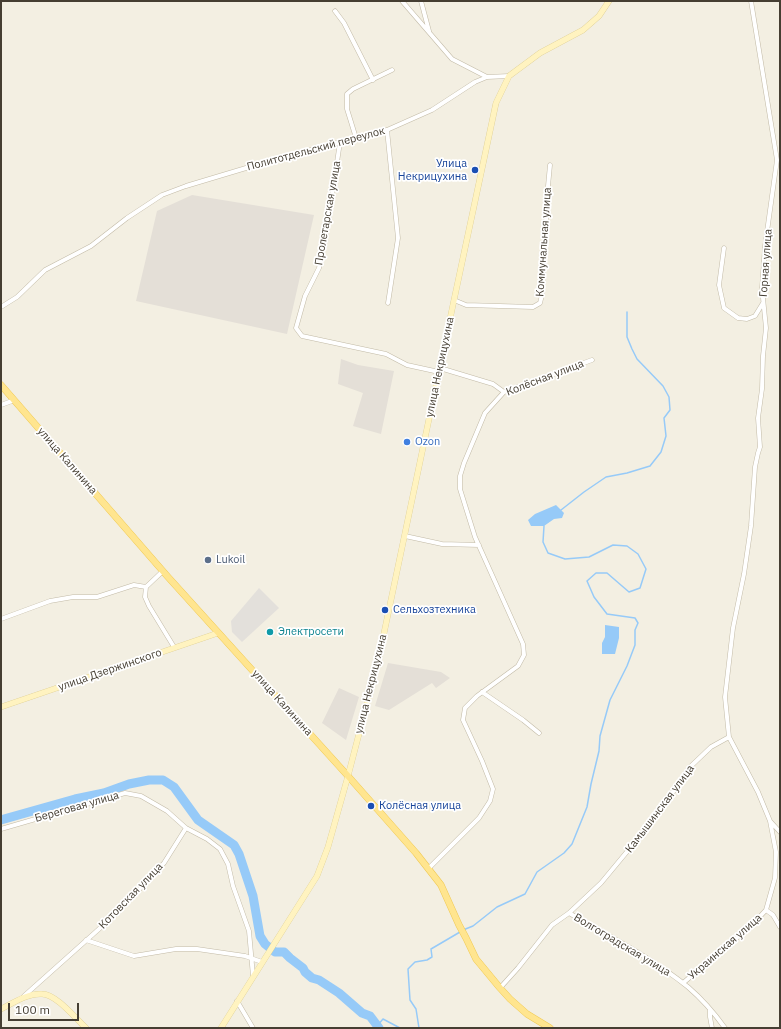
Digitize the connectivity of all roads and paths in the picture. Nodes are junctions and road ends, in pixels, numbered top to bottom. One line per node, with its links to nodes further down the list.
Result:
1 (402, 1): 6 (street)
2 (421, 1): 6 (street)
3 (609, 1): 8 (street)
4 (751, 1): 17 (street, Горная улица)
5 (336, 11): 10 (street)
6 (430, 34): 9 (street)
7 (392, 70): 10 (street)
8 (509, 76): 9 (street, Политотдельский переулок); 16 (street, улица Некрицухина)
9 (487, 77): 11 (street, Политотдельский переулок)
10 (374, 80): 12 (street)
11 (387, 130): 12 (street, Политотдельский переулок); 18 (street)
12 (356, 138): 13 (street, Политотдельский переулок)
13 (340, 142): 19 (street, Политотдельский переулок); 21 (street, Пролетарская улица)
14 (550, 165): 16 (street, Коммунальная улица)
15 (724, 248): 17 (street)
16 (454, 300): 21 (street, улица Некрицухина)
17 (763, 302): 36 (street, Горная улица)
18 (388, 303)
19 (1, 307)
20 (592, 360): 23 (street, Колёсная улица)
21 (439, 370): 23 (street); 26 (street, улица Некрицухина)
22 (1, 385): 24 (main road, улица Калинина)
23 (504, 392): 27 (street, Колёсная улица)
24 (16, 402): 25 (street); 28 (main road, улица Калинина)
25 (1, 405)
26 (405, 536): 27 (street); 37 (street, улица Некрицухина)
27 (479, 545): 33 (street, Колёсная улица)
28 (163, 571): 29 (street); 31 (main road, улица Калинина)
29 (146, 587): 30 (street); 32 (street)
30 (1, 619)
31 (218, 633): 32 (street, улица Дзержинского); 37 (main road, улица Калинина)
32 (174, 647): 34 (street, улица Дзержинского)
33 (482, 692): 35 (street); 42 (street, Колёсная улица)
34 (1, 707)
35 (539, 734)
36 (729, 737): 38 (street, Украинская улица); 44 (street, Камышинская улица)
37 (348, 776): 42 (main road, улица Калинина); 48 (street, улица Некрицухина)
38 (770, 820): 41 (street); 43 (street, Украинская улица)
39 (186, 828): 40 (street, Береговая улица); 46 (street, Котовская улица); 47 (street, Береговая улица)
40 (1, 829)
41 (780, 832)
42 (428, 869): 51 (main road, улица Калинина)
43 (766, 910): 45 (street, Украинская улица); 50 (street, Украинская улица)
44 (569, 913): 50 (street, Волгоградская улица); 51 (street, Камышинская улица)
45 (780, 927)
46 (86, 940): 47 (street, Котовская улица); 52 (street, Котовская улица)
47 (252, 958): 48 (street, Котовская улица); 49 (street, Береговая улица)
48 (263, 961): 49 (street, улица Некрицухина)
49 (253, 976): 53 (street, улица Некрицухина)
50 (683, 983): 55 (street, Волгоградская улица)
51 (500, 988): 59 (main road, улица Калинина)
52 (22, 998): 54 (street, Котовская улица); 56 (street, Котовская улица)
53 (237, 1002): 57 (street, улица Некрицухина); 58 (street)
54 (1, 1009)
55 (710, 1010): 60 (street); 61 (street, Волгоградская улица)
56 (86, 1028)
57 (221, 1028)
58 (254, 1028)
59 (550, 1028)
60 (712, 1028)
61 (725, 1028)

